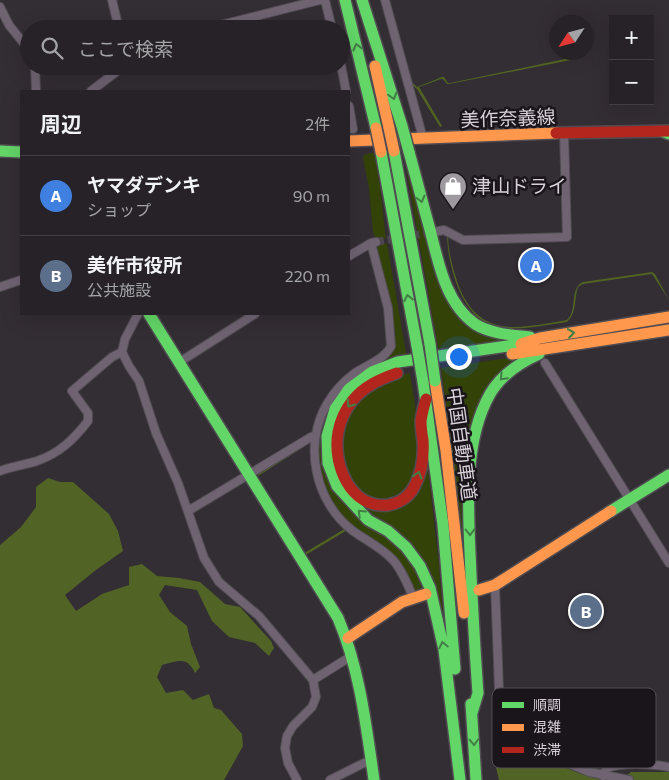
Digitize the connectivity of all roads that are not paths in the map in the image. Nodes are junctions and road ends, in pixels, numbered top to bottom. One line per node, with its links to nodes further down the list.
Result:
1 (112, 0): 8 (street)
2 (320, 0): 9 (street)
3 (324, 0): 10 (street)
4 (346, 0): 40 (main road, 中国自動車道, one-way to 4, bridge)
5 (360, 0): 35 (main road, one-way to 35, bridge); 56 (main road, 中国自動車道, bridge)
6 (385, 0): 20 (street)
7 (1, 13): 11 (street)
8 (116, 20)
9 (241, 20)
10 (330, 20)
11 (20, 38)
12 (35, 75): 15 (street)
13 (112, 75): 16 (street)
14 (343, 75): 17 (street)
15 (36, 90)
16 (91, 90)
17 (346, 90)
18 (350, 114): 19 (street)
19 (352, 129)
20 (421, 130)
21 (667, 132): 22 (main road, 美作奈義線)
22 (564, 133): 23 (main road, 美作奈義線); 26 (street)
23 (350, 142)
24 (0, 151): 25 (main road)
25 (20, 152)
26 (434, 232)
27 (350, 255): 41 (street)
28 (20, 280): 29 (street)
29 (0, 287)
30 (137, 315): 37 (street)
31 (150, 315): 38 (main road)
32 (253, 315): 38 (street)
33 (669, 317): 35 (main road, one-way to 33)
34 (669, 330): 36 (main road)
35 (540, 338): 66 (main road, one-way to 35)
36 (561, 346): 40 (main road, one-way to 40); 56 (main road, one-way to 56)
37 (122, 352): 42 (street); 46 (street)
38 (178, 363): 43 (main road)
39 (545, 363): 45 (street)
40 (426, 399): 66 (main road, 中国自動車道)
41 (315, 436): 43 (street); 51 (street)
42 (0, 472)
43 (248, 475): 46 (street); 52 (main road)
44 (669, 475): 45 (main road)
45 (630, 499): 47 (street); 48 (main road)
46 (188, 511): 54 (street)
47 (669, 563)
48 (495, 585): 49 (main road); 55 (street)
49 (479, 590)
50 (426, 594): 51 (main road)
51 (413, 597): 52 (main road)
52 (348, 638): 53 (main road)
53 (353, 655): 54 (street); 57 (main road)
54 (313, 680): 63 (street)
55 (499, 688)
56 (472, 713): 67 (main road, 中国自動車道, one-way to 67)
57 (371, 762): 64 (street); 65 (main road)
58 (656, 766): 59 (street)
59 (669, 767)
60 (579, 768): 62 (street)
61 (606, 768): 62 (street)
62 (603, 776): 68 (street)
63 (297, 780)
64 (330, 780)
65 (374, 780)
66 (460, 780)
67 (476, 780)
68 (629, 780)

